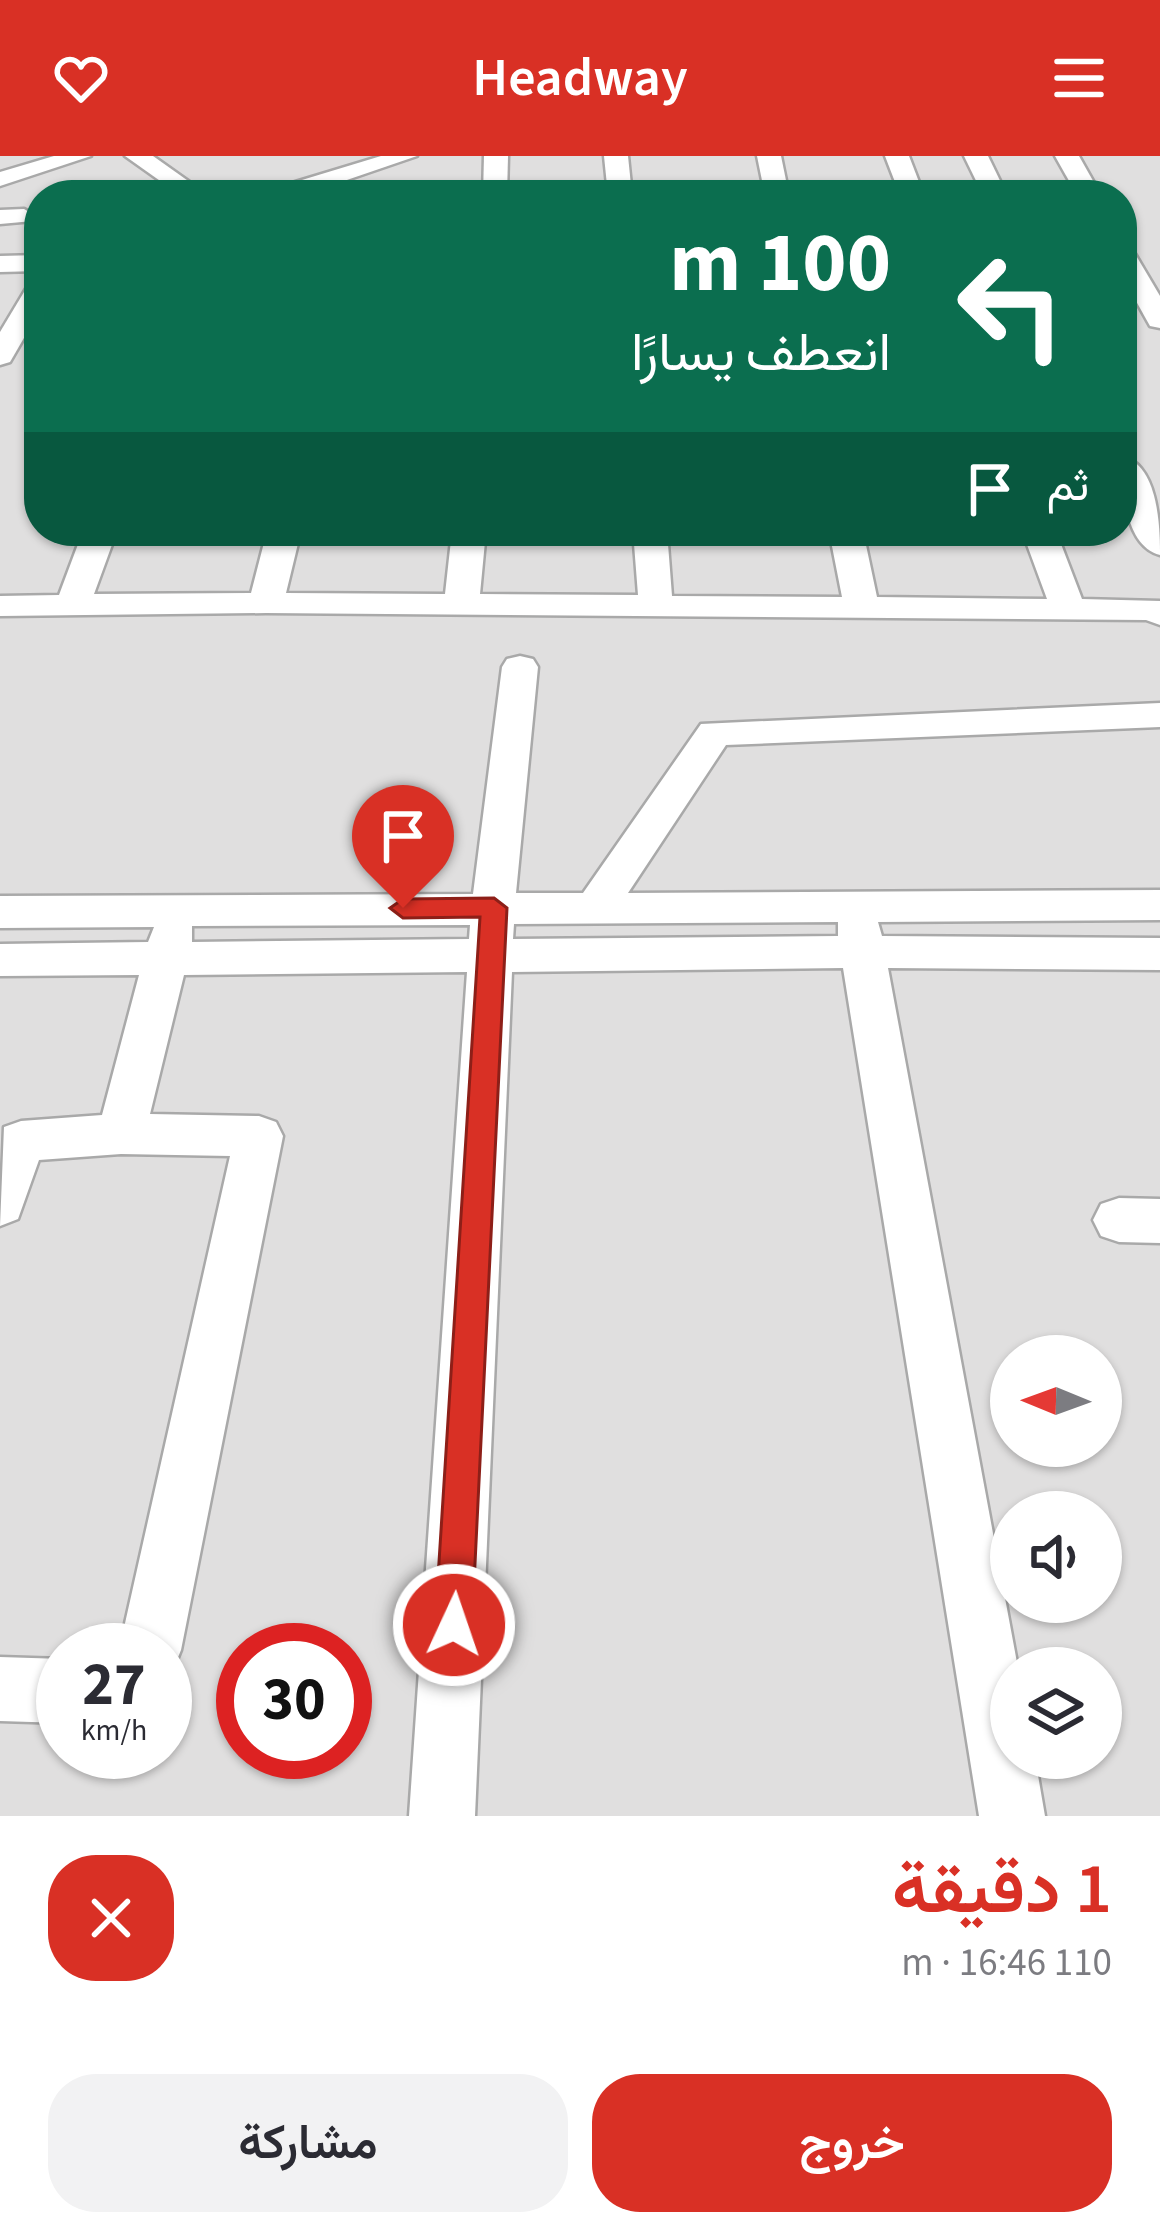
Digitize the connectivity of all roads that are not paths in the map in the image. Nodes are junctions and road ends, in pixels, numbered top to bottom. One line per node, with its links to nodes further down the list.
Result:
1 (79, 156): 5 (street)
2 (137, 156): 6 (street)
3 (405, 156): 4 (street)
4 (363, 169): 7 (street); 8 (street)
5 (0, 179)
6 (173, 180)
7 (327, 180)
8 (361, 180)
9 (1137, 282): 11 (street)
10 (24, 314): 12 (street)
11 (1160, 320)
12 (0, 356)
13 (1137, 497): 14 (street)
14 (1160, 545)
15 (95, 546): 22 (street)
16 (280, 546): 21 (street)
17 (467, 546): 24 (street)
18 (651, 546): 25 (street)
19 (849, 546): 26 (street)
20 (1045, 546): 27 (street)
21 (266, 603): 22 (street); 24 (street)
22 (73, 605): 23 (street)
23 (0, 606)
24 (461, 606): 25 (street)
25 (656, 608): 26 (street)
26 (862, 610): 27 (street)
27 (1069, 611): 28 (street)
28 (1160, 614)
29 (520, 667): 36 (street)
30 (1160, 715): 32 (street)
31 (1160, 905): 35 (street)
32 (596, 907): 35 (street); 36 (street)
33 (178, 910): 34 (street); 36 (street); 38 (street)
34 (0, 912)
35 (858, 928): 36 (street); 37 (street); 46 (street)
36 (494, 932): 38 (street); 45 (street)
37 (1160, 954)
38 (168, 958): 39 (street); 40 (street)
39 (0, 960)
40 (121, 1134): 41 (street); 42 (street)
41 (0, 1204)
42 (156, 1623)
43 (0, 1690): 44 (street)
44 (36, 1690)
45 (442, 1816)
46 (1012, 1816)

